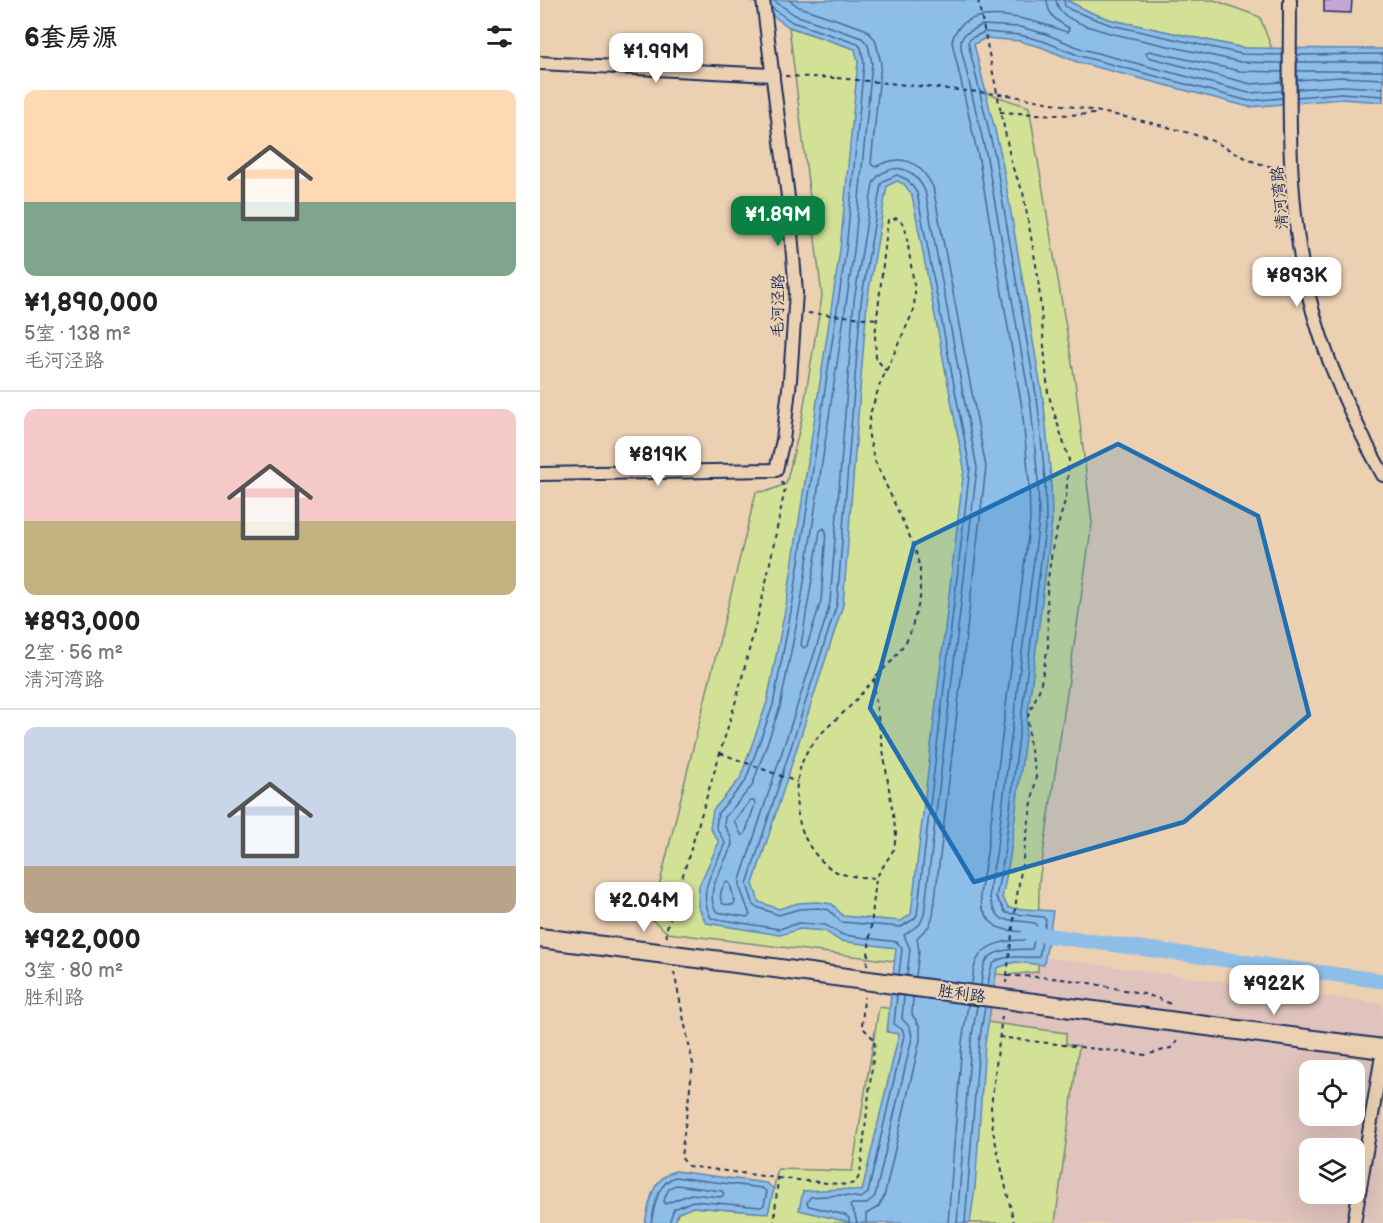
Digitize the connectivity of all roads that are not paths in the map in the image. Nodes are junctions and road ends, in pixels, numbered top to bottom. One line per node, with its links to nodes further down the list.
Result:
1 (764, 0): 4 (street, 毛河泾路)
2 (1290, 0): 6 (street, 清河湾路)
3 (540, 63): 4 (street)
4 (773, 75): 5 (street, 毛河泾路)
5 (540, 474)
6 (1383, 475)
7 (540, 938): 8 (main road, 胜利路, bridge)
8 (1383, 1049): 9 (street)
9 (1354, 1223)

